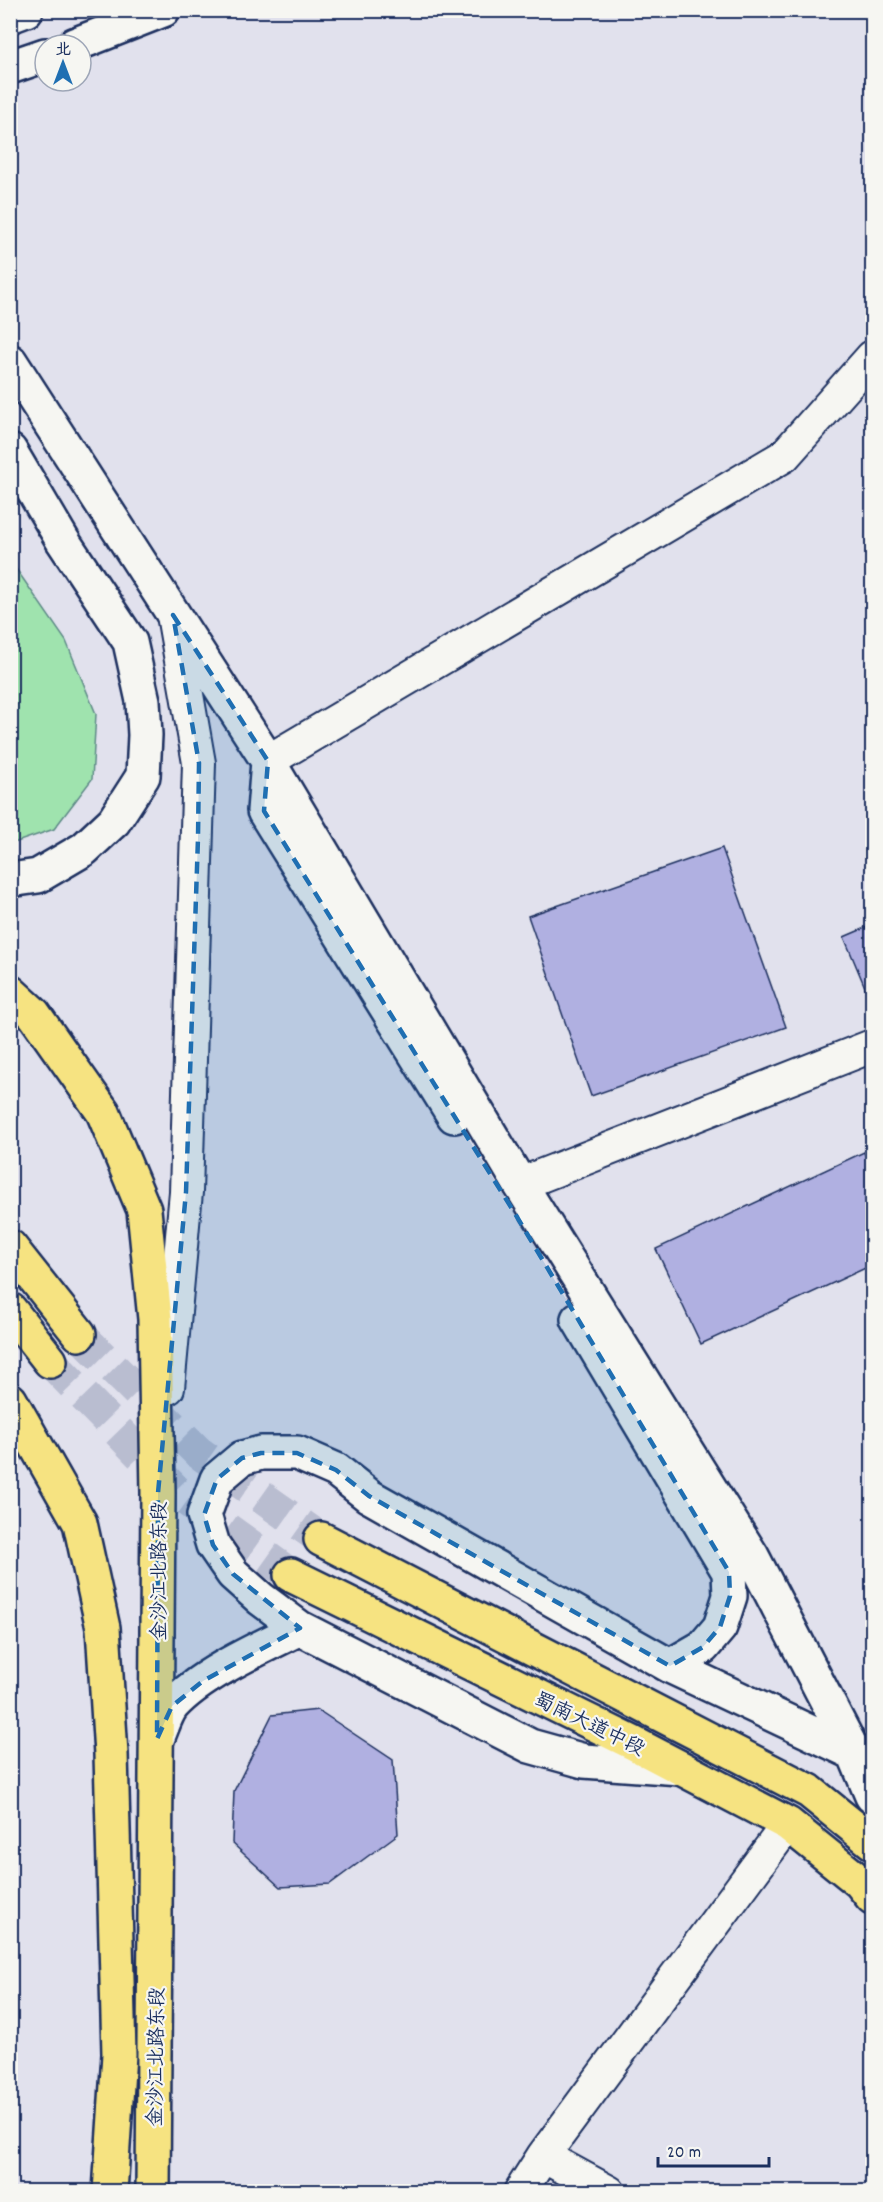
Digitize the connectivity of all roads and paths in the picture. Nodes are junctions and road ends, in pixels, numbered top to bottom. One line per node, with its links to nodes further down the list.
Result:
1 (26, 10): 3 (street)
2 (162, 10): 4 (street)
3 (10, 16)
4 (93, 37)
5 (33, 59): 6 (street)
6 (10, 67)
7 (873, 357): 11 (street)
8 (10, 361): 10 (street)
9 (10, 451): 12 (street)
10 (173, 615): 11 (street); 21 (street)
11 (268, 761): 15 (street); 25 (street)
12 (10, 880)
13 (10, 992): 21 (main road, 金沙江北路东段)
14 (873, 1046): 15 (street)
15 (520, 1184): 27 (street)
16 (10, 1247): 18 (main road)
17 (10, 1310): 19 (main road)
18 (79, 1334)
19 (50, 1361)
20 (10, 1400): 34 (main road, 金沙江北路东段)
21 (158, 1493): 26 (main road, 金沙江北路东段)
22 (321, 1539): 31 (main road, 蜀南大道中段)
23 (291, 1575): 28 (main road, 蜀南大道中段)
24 (300, 1628): 25 (street); 26 (street); 28 (street)
25 (670, 1666): 27 (street)
26 (157, 1738): 35 (main road, 金沙江北路东段)
27 (854, 1753): 29 (street)
28 (680, 1768): 30 (main road, 蜀南大道中段)
29 (873, 1796)
30 (788, 1824): 32 (main road, 蜀南大道中段); 33 (street)
31 (873, 1842)
32 (873, 1897)
33 (543, 2156): 36 (street); 37 (street)
34 (110, 2192)
35 (153, 2192)
36 (520, 2192)
37 (609, 2192)

